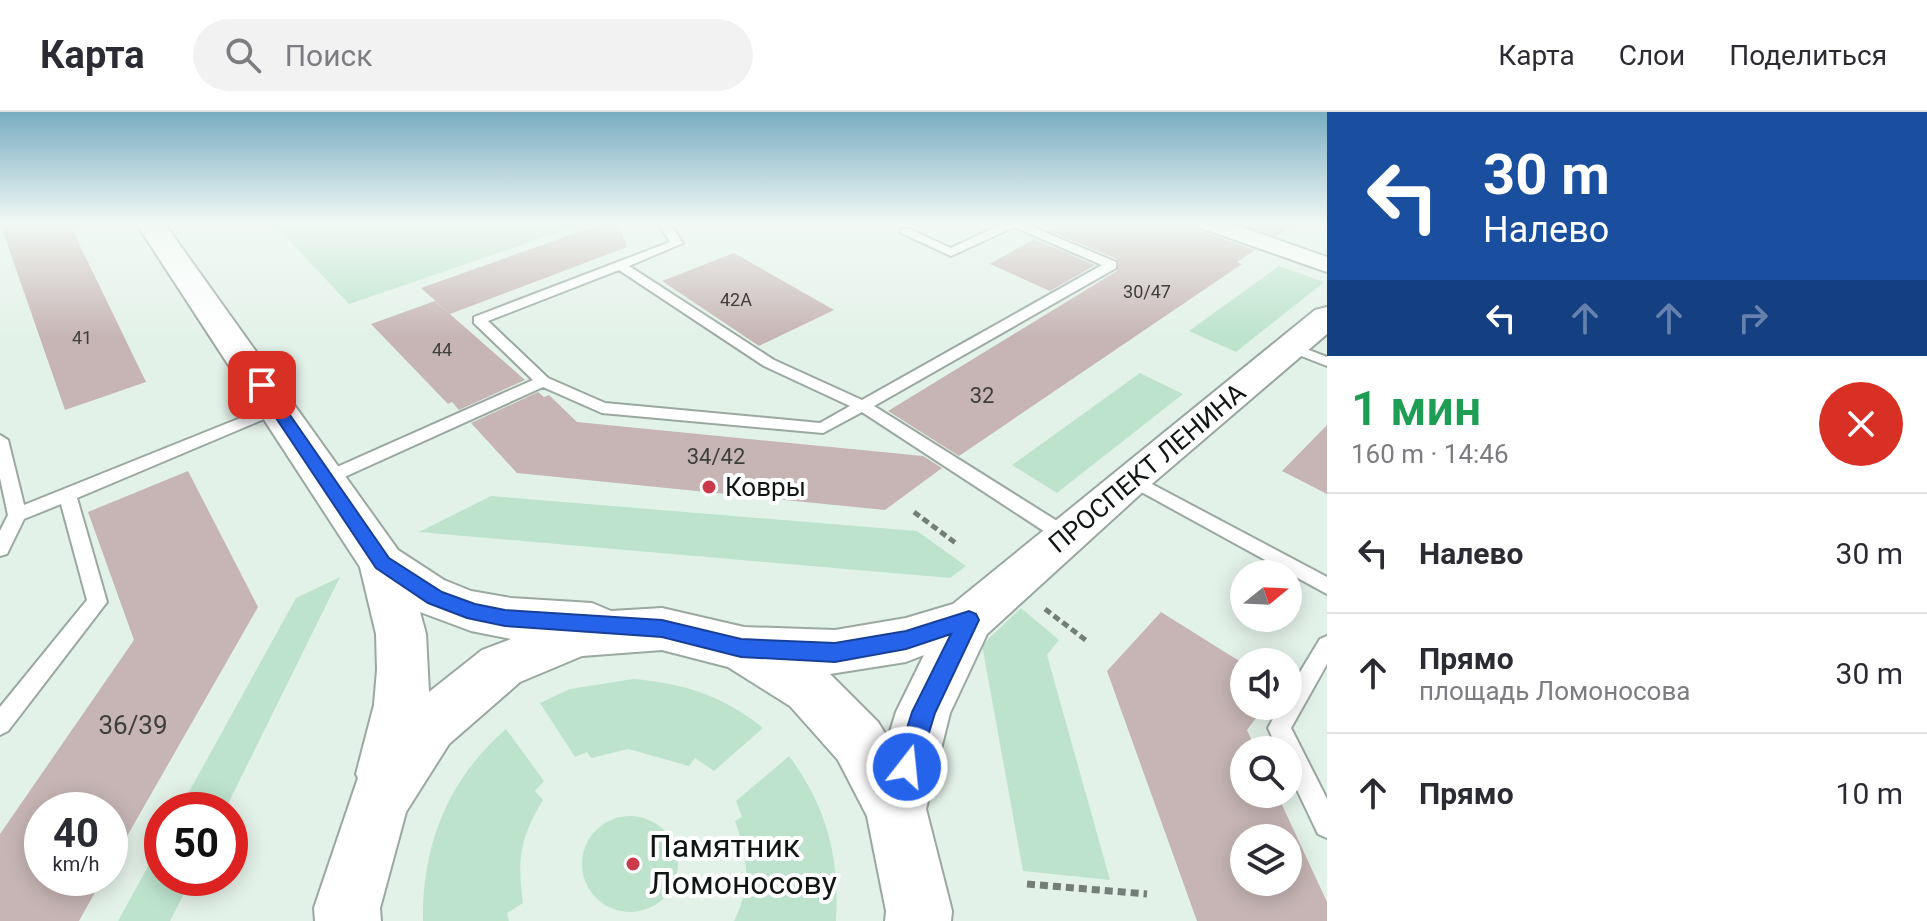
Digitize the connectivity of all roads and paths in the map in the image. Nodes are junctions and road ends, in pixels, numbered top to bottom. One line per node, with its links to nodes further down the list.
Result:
1 (176, 261): 9 (main road)
2 (631, 261): 4 (lane)
3 (1102, 261): 8 (lane)
4 (620, 265): 7 (lane); 8 (lane)
5 (1327, 317): 6 (main road, ПРОСПЕКТ ЛЕНИНА)
6 (1309, 354): 12 (main road, ПРОСПЕКТ ЛЕНИНА)
7 (543, 381): 8 (lane); 11 (lane)
8 (863, 406): 16 (lane)
9 (278, 408): 11 (main road); 13 (lane)
10 (0, 440): 15 (lane)
11 (325, 479): 19 (main road)
12 (1131, 479): 16 (main road, ПРОСПЕКТ ЛЕНИНА); 20 (lane)
13 (67, 495): 15 (lane); 27 (lane)
14 (914, 512): 17 (path)
15 (17, 515): 18 (lane)
16 (1066, 536): 22 (main road, ПРОСПЕКТ ЛЕНИНА)
17 (957, 544)
18 (0, 549)
19 (382, 563): 23 (main road); 28 (main road)
20 (1327, 586)
21 (1042, 607): 24 (path)
22 (969, 620): 26 (main road); 29 (main road)
23 (662, 629): 26 (main road); 28 (main road)
24 (1087, 641)
25 (1327, 645): 30 (lane)
26 (741, 648): 29 (main road)
27 (0, 724)
28 (379, 799): 33 (main road)
29 (896, 809): 34 (main road)
30 (1327, 825)
31 (1027, 884): 32 (path)
32 (1147, 894)
33 (346, 917)
34 (918, 921)

